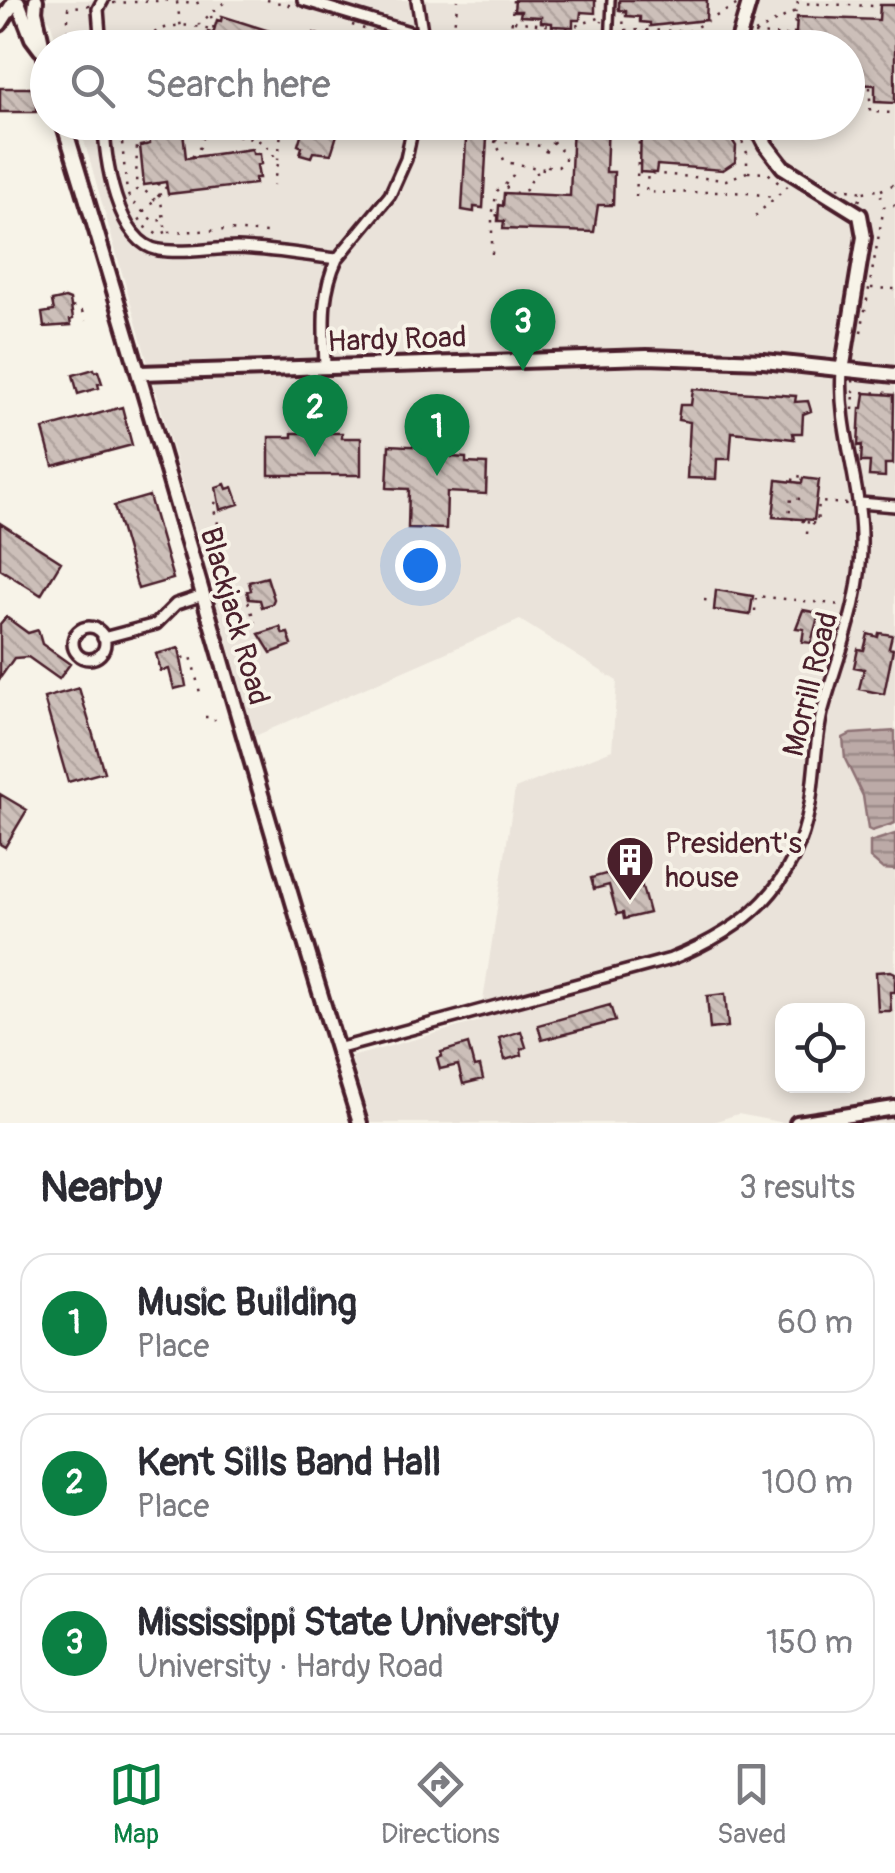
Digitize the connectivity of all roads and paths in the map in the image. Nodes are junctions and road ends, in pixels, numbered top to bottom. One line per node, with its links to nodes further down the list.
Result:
1 (176, 0): 2 (path); 13 (path); 22 (path)
2 (206, 0)
3 (228, 0): 16 (path)
4 (302, 0): 31 (street)
5 (417, 0): 32 (street)
6 (458, 0): 33 (path)
7 (513, 0): 19 (path)
8 (611, 0): 39 (lane)
9 (746, 0): 18 (path); 43 (path); 44 (street)
10 (874, 0): 12 (path)
11 (21, 1): 21 (street); 47 (street)
12 (796, 1): 15 (path)
13 (101, 4): 27 (path); 28 (street)
14 (624, 10): 40 (path)
15 (795, 11): 45 (path); 46 (path)
16 (212, 16): 23 (path); 23 (path)
17 (536, 16): 20 (path)
18 (738, 16)
19 (512, 21): 20 (path); 34 (path)
20 (537, 22): 24 (path); 35 (path)
21 (0, 24)
22 (179, 26): 23 (path); 29 (path); 30 (path)
23 (196, 26)
24 (560, 28): 25 (path); 36 (path)
25 (569, 28): 37 (path); 38 (path)
26 (658, 29): 41 (path); 42 (path)
27 (68, 30)
28 (101, 30)
29 (158, 30)
30 (180, 30)
31 (388, 30)
32 (421, 30)
33 (454, 30)
34 (511, 30)
35 (537, 30)
36 (556, 30)
37 (572, 30)
38 (601, 30)
39 (610, 30)
40 (623, 30): 41 (path)
41 (650, 30)
42 (662, 30)
43 (691, 30)
44 (740, 30)
45 (756, 30)
46 (794, 30)
47 (30, 31)
48 (870, 87): 50 (path)
49 (865, 100): 50 (path)
50 (870, 100): 51 (path)
51 (895, 113)
52 (69, 140): 105 (street, Blackjack Road)
53 (106, 140): 99 (street)
54 (120, 140): 72 (path)
55 (131, 140): 71 (path)
56 (203, 140): 73 (path)
57 (259, 140): 74 (path)
58 (280, 140): 74 (path)
59 (410, 140): 99 (street)
60 (496, 140): 66 (path)
61 (552, 140): 67 (path)
62 (557, 140): 67 (path)
63 (639, 140): 87 (path)
64 (742, 140): 70 (path)
65 (763, 140): 104 (street)
66 (495, 144): 68 (path); 75 (path)
67 (554, 144): 68 (path); 76 (path)
68 (546, 150): 76 (path)
69 (760, 151): 70 (path)
70 (747, 153): 77 (path)
71 (138, 154): 72 (path); 89 (path)
72 (122, 156): 91 (path)
73 (192, 157)
74 (278, 164): 81 (path)
75 (516, 165): 76 (path); 83 (path)
76 (546, 168): 83 (path)
77 (747, 172): 84 (path); 88 (path)
78 (158, 183): 86 (path)
79 (791, 183): 84 (path)
80 (895, 184): 85 (path)
81 (273, 185)
82 (167, 186): 86 (path)
83 (504, 186): 92 (path)
84 (785, 189): 88 (path)
85 (880, 190)
86 (160, 195): 89 (path); 95 (path)
87 (636, 197)
88 (775, 198): 94 (path)
89 (155, 200): 91 (path)
90 (895, 205): 102 (path)
91 (145, 214): 95 (path); 96 (path)
92 (492, 216): 93 (path); 98 (path)
93 (498, 216)
94 (755, 216)
95 (163, 220): 96 (path)
96 (166, 232): 97 (path)
97 (268, 233)
98 (492, 254)
99 (337, 259): 103 (street)
100 (72, 307): 101 (path)
101 (85, 320)
102 (859, 342)
103 (325, 367): 104 (street, Hardy Road); 105 (street, Hardy Road)
104 (848, 371): 106 (street, Hardy Road); 107 (path); 114 (street, Morrill Road)
105 (140, 373): 119 (street, Blackjack Road)
106 (895, 375)
107 (854, 392): 108 (path); 109 (path)
108 (895, 392)
109 (852, 414)
110 (806, 478): 111 (path)
111 (793, 480)
112 (800, 500): 116 (path)
113 (216, 502): 117 (path)
114 (854, 504): 115 (street); 116 (path); 122 (street, Morrill Road)
115 (895, 506)
116 (808, 522): 118 (path)
117 (219, 528)
118 (807, 534)
119 (203, 595): 126 (street); 131 (street, Blackjack Road)
120 (704, 600): 121 (path)
121 (715, 601)
122 (854, 607): 124 (path); 131 (street, Morrill Road)
123 (229, 608): 125 (path)
124 (755, 609)
125 (255, 623)
126 (103, 638)
127 (184, 658): 128 (path)
128 (200, 693)
129 (206, 716): 130 (path)
130 (215, 720)
131 (337, 1049): 134 (street, Blackjack Road)
132 (895, 1108): 133 (street)
133 (869, 1118): 135 (street)
134 (360, 1123)
135 (797, 1123)

